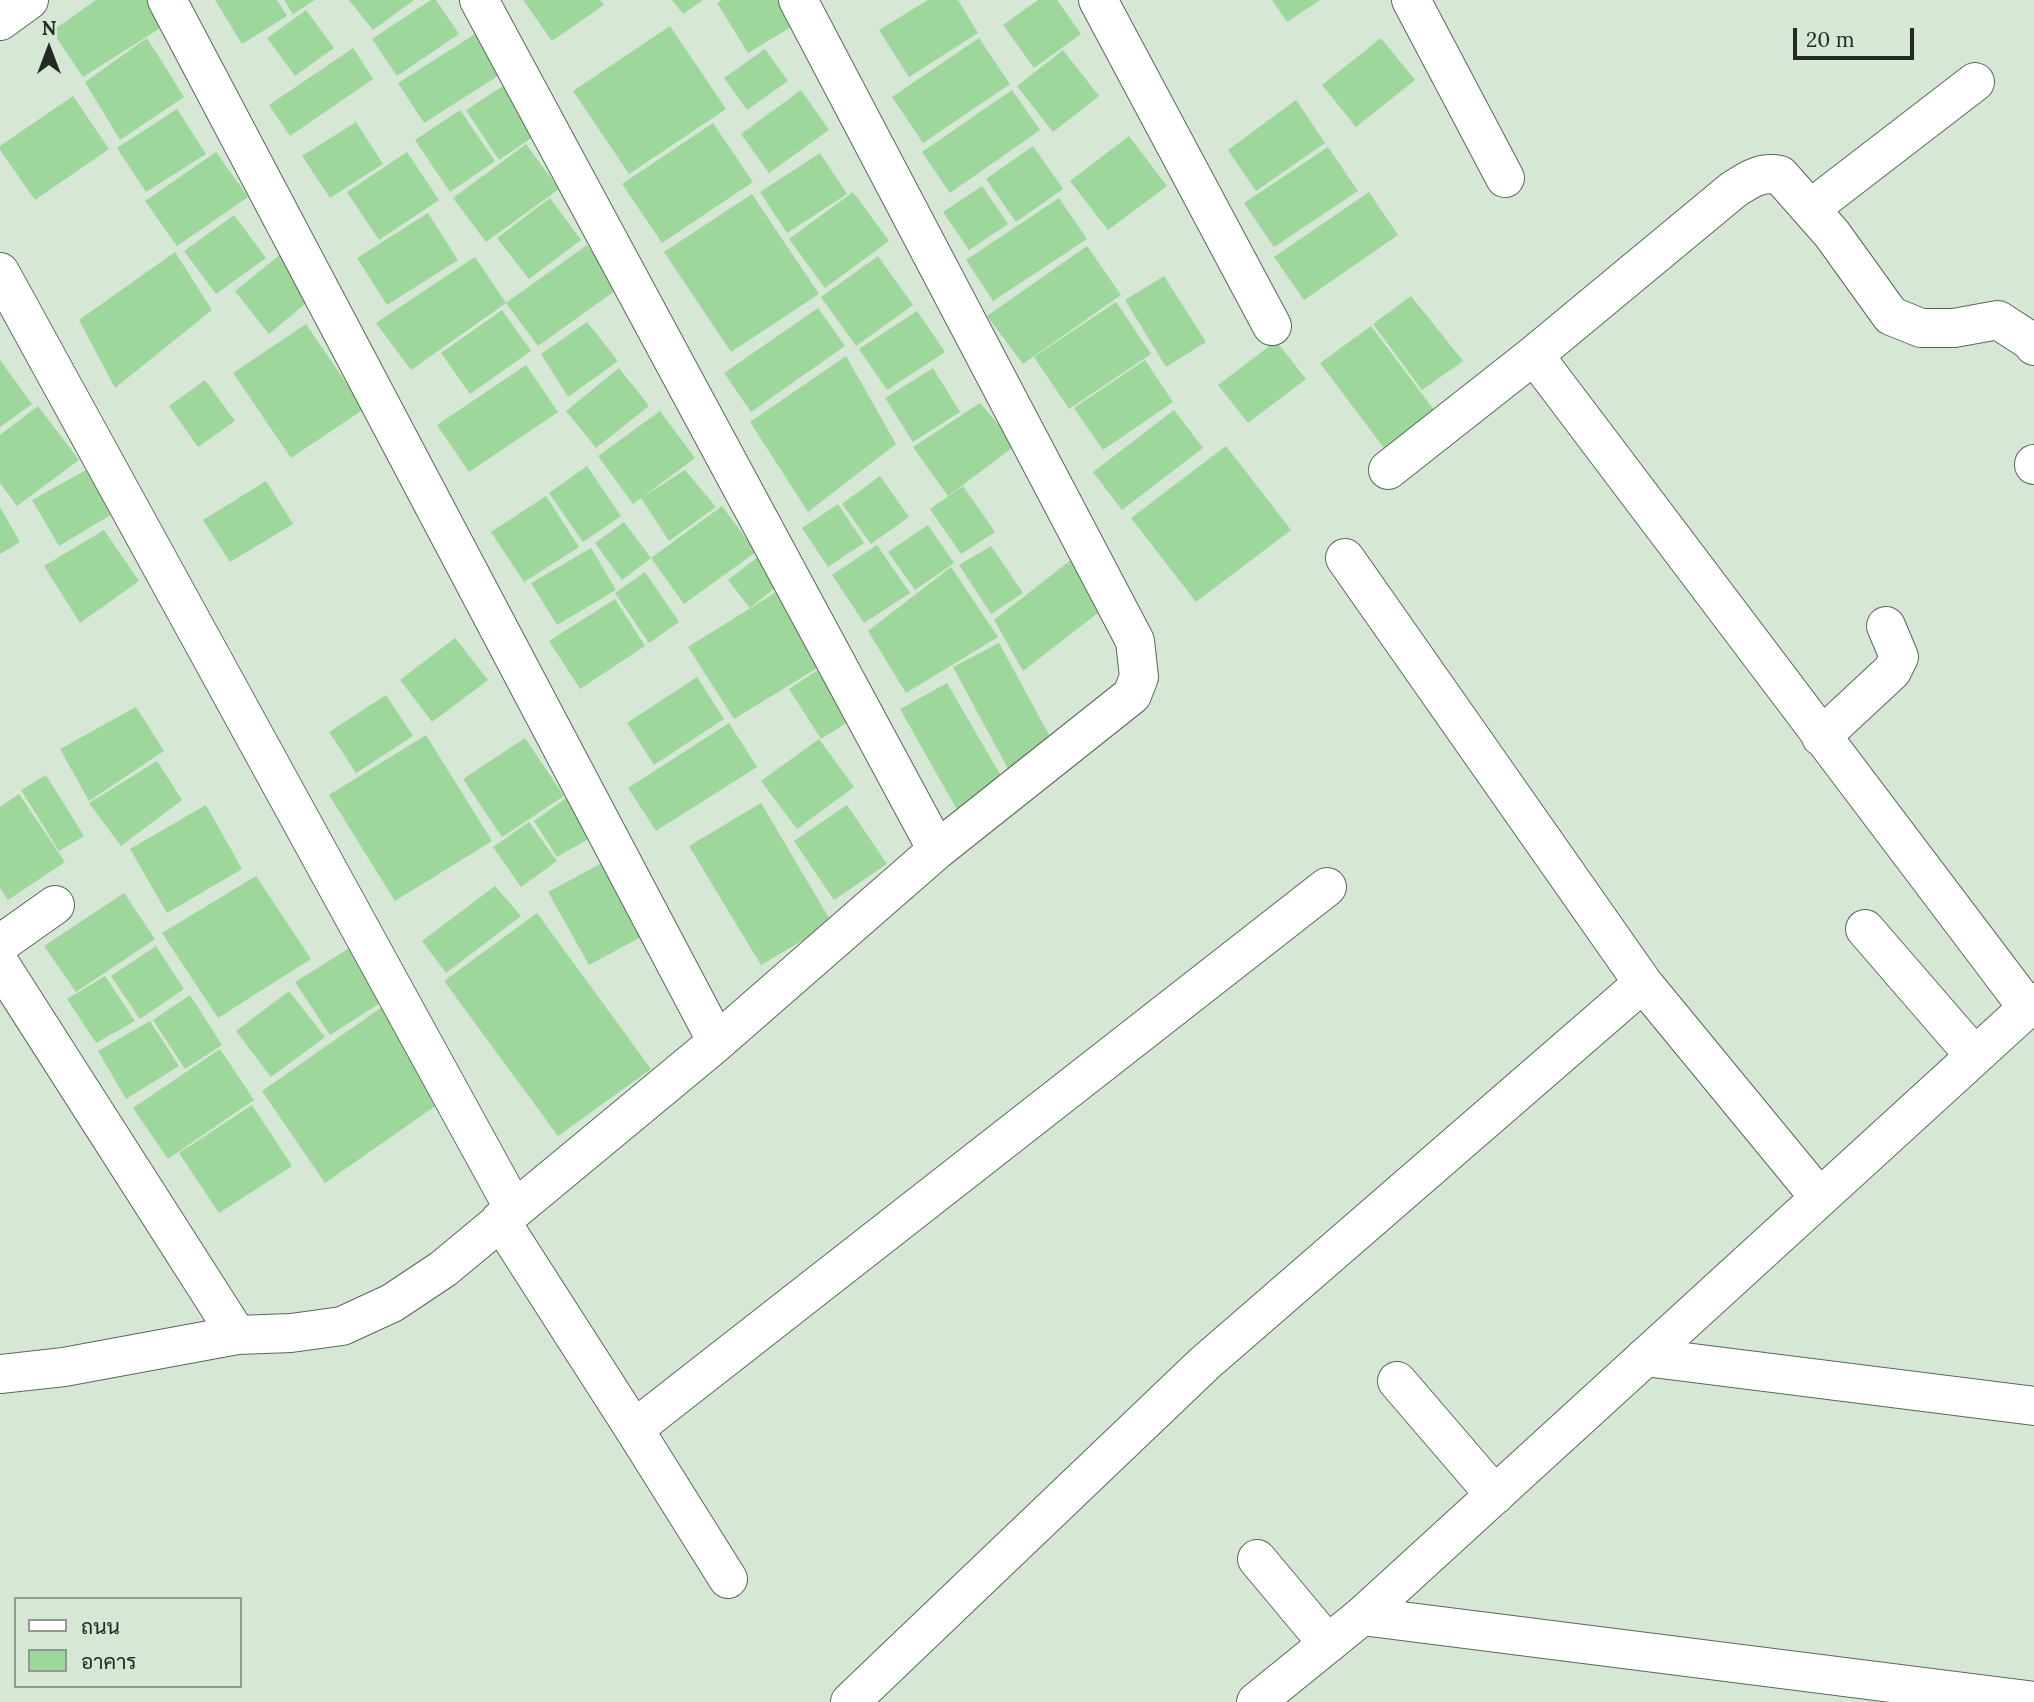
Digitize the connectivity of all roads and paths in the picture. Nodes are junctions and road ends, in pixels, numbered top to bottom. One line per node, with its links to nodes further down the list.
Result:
1 (29, 0): 7 (street)
2 (167, 0): 27 (street)
3 (478, 0): 19 (street)
4 (798, 0): 19 (street)
5 (1098, 0): 12 (street)
6 (1411, 0): 9 (street)
7 (0, 21)
8 (1975, 82): 10 (street)
9 (1505, 178)
10 (1810, 209): 13 (street); 14 (street)
11 (0, 272): 30 (street)
12 (1272, 326)
13 (2034, 346)
14 (1534, 355): 15 (street); 18 (street)
15 (1388, 470)
16 (1345, 558): 25 (street)
17 (1886, 625): 18 (street)
18 (1821, 737): 26 (street)
19 (937, 850): 27 (street)
20 (1326, 887): 36 (street)
21 (55, 905): 23 (street)
22 (1865, 929): 28 (street)
23 (0, 944)
24 (0, 964): 31 (street)
25 (1643, 983): 29 (street); 43 (street)
26 (2031, 1004): 28 (street)
27 (717, 1042): 30 (street)
28 (1974, 1055): 29 (street)
29 (1819, 1197): 32 (street)
30 (507, 1215): 31 (street); 36 (street)
31 (237, 1335): 33 (street)
32 (1645, 1357): 35 (street); 37 (street)
33 (0, 1374)
34 (1397, 1381): 37 (street)
35 (2034, 1406)
36 (634, 1429): 39 (street)
37 (1495, 1494): 40 (street)
38 (1257, 1559): 41 (street)
39 (728, 1579)
40 (1362, 1616): 41 (street); 42 (street)
41 (1328, 1644): 44 (street)
42 (2034, 1701)
43 (850, 1702)
44 (1256, 1702)

